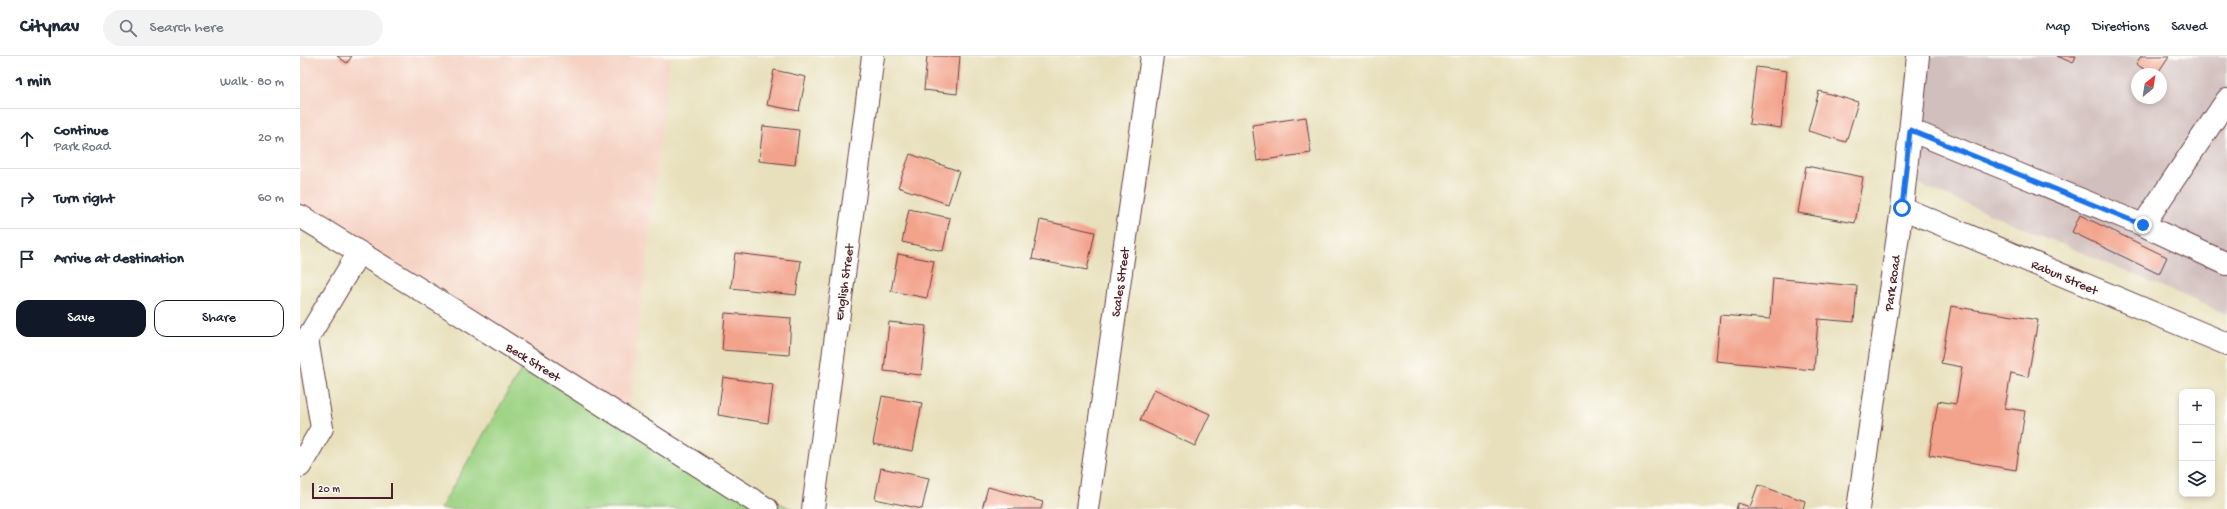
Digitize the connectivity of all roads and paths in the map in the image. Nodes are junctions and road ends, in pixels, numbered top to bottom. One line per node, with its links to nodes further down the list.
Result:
1 (873, 56): 15 (street, English Street)
2 (1152, 56): 16 (street, Scales Street)
3 (1918, 56): 5 (street, Park Road)
4 (2227, 100): 8 (street)
5 (1910, 130): 6 (street, Park Road); 8 (street)
6 (1902, 208): 12 (street, Rabun Street); 17 (street, Park Road)
7 (300, 216): 9 (street, Beck Street)
8 (2143, 225): 10 (street)
9 (359, 252): 11 (street); 14 (street, Beck Street)
10 (2227, 264)
11 (303, 340): 13 (street)
12 (2227, 344)
13 (300, 466)
14 (767, 509)
15 (813, 509)
16 (1086, 509)
17 (1858, 509)

